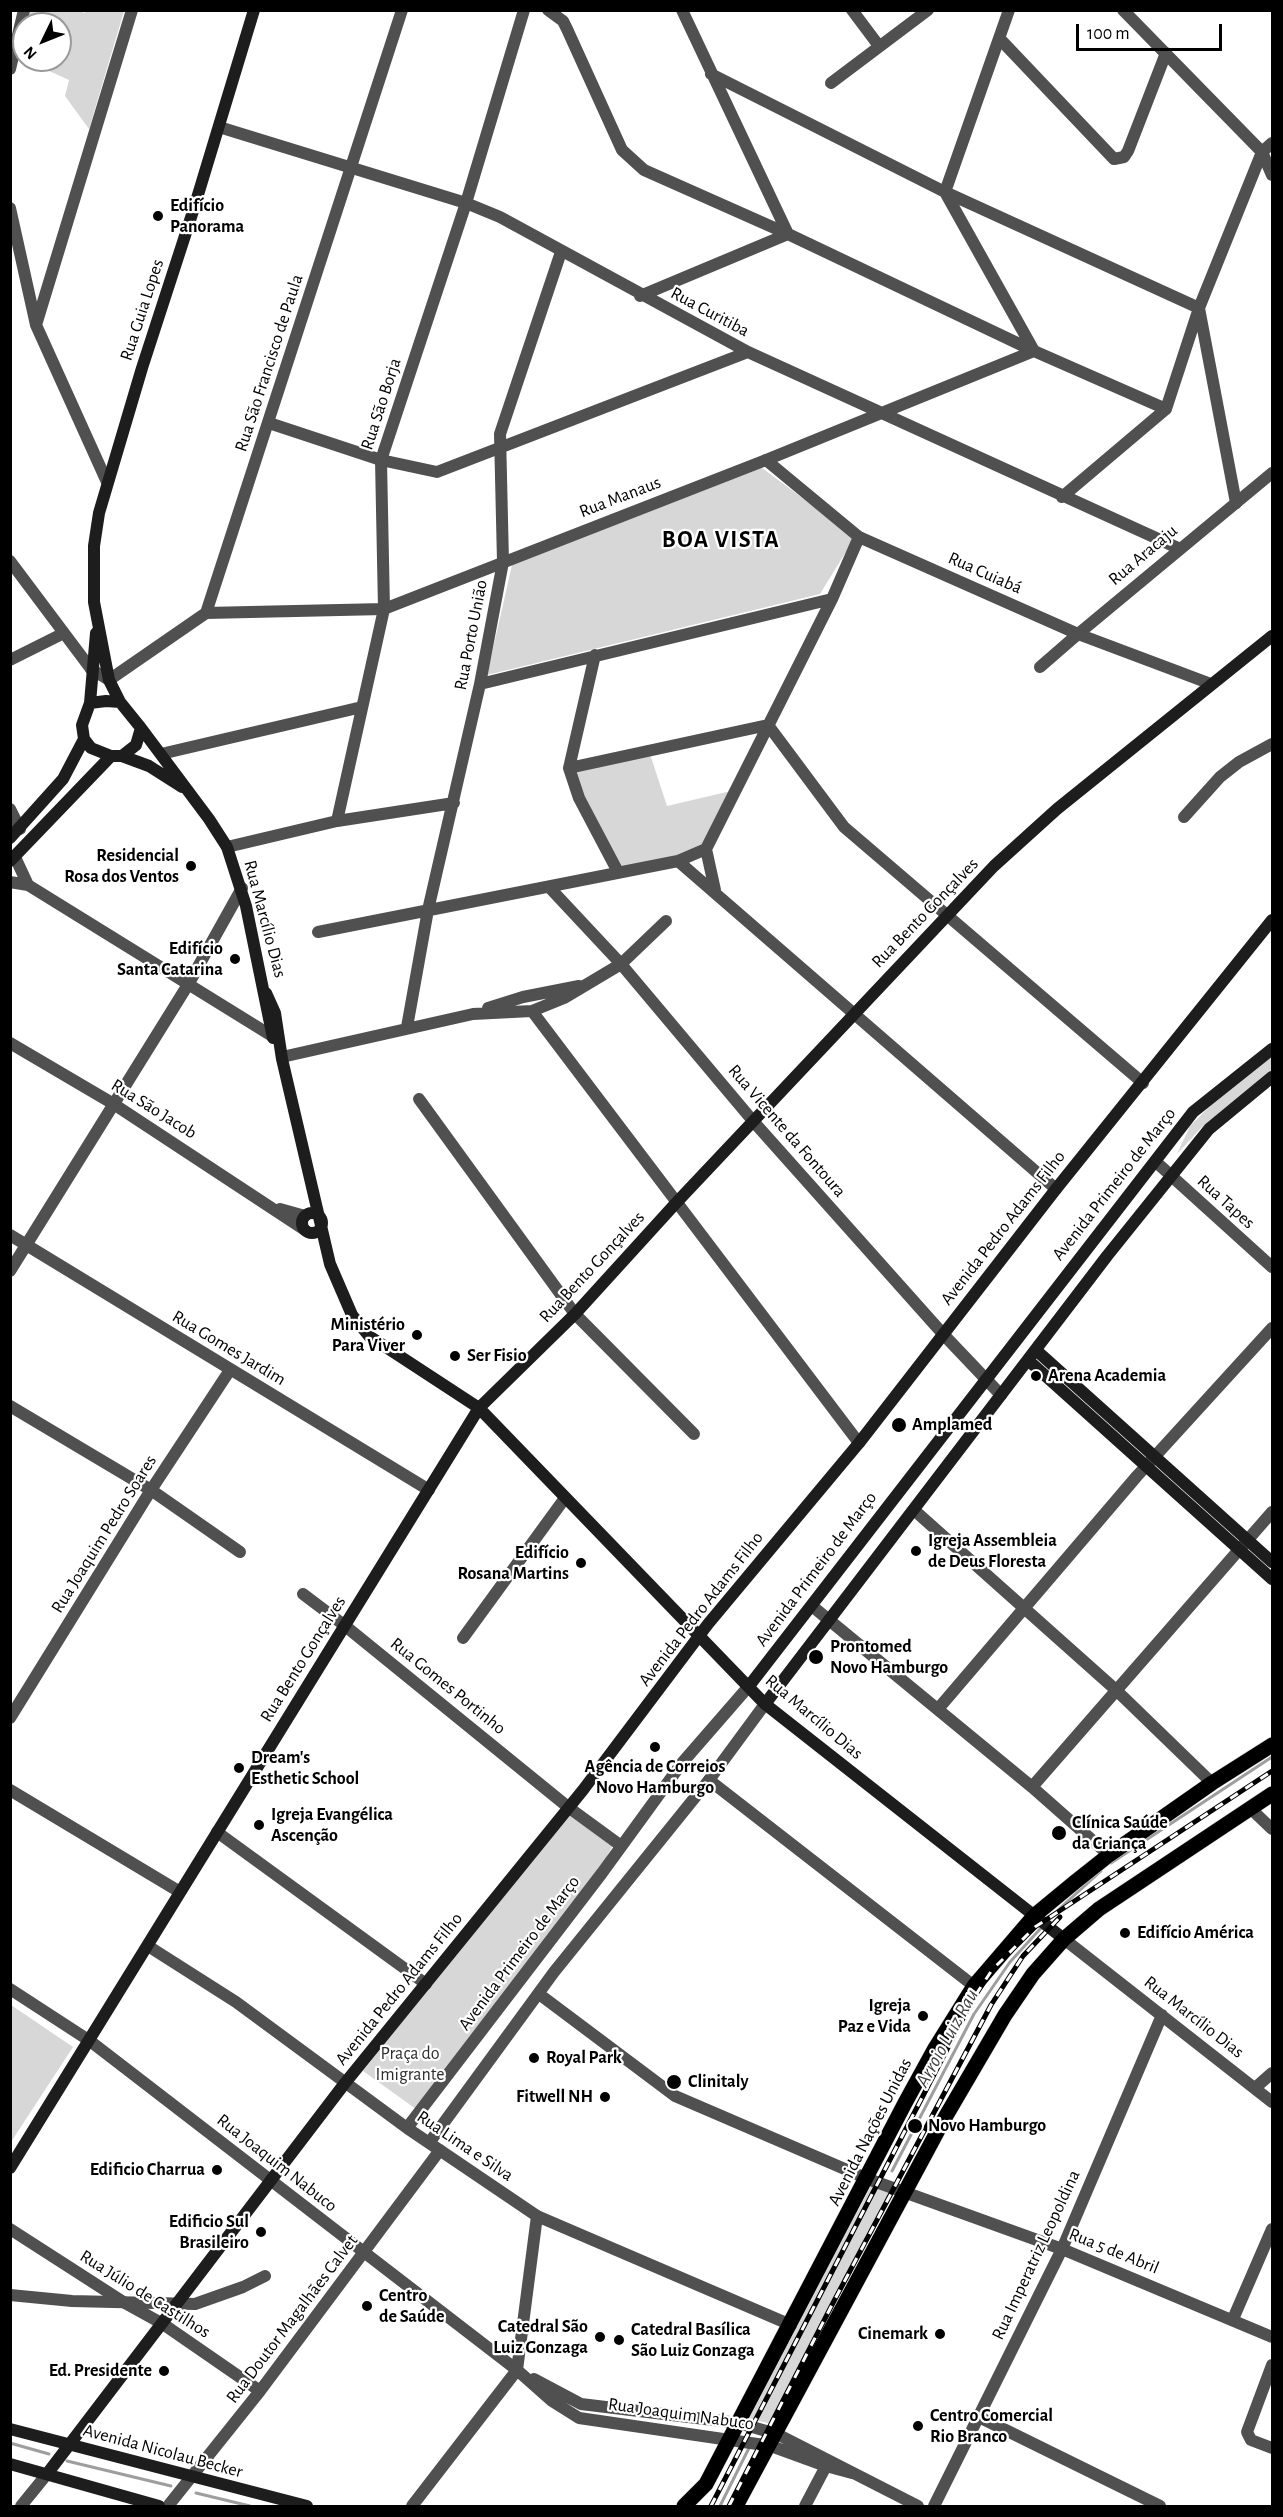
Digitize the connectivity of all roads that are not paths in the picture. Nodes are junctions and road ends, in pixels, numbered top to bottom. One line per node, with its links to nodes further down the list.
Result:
1 (132, 10): 30 (street)
2 (254, 10): 18 (main road, Rua Guia Lopes)
3 (402, 10): 21 (street, Rua São Francisco de Paula)
4 (524, 10): 24 (street, Rua São Borja)
5 (548, 10): 26 (street)
6 (682, 10): 16 (street)
7 (852, 10): 12 (street)
8 (928, 10): 12 (street)
9 (1009, 10): 11 (street)
10 (1123, 10): 14 (street)
11 (999, 38): 14 (street); 23 (street)
12 (879, 46): 17 (street)
13 (12, 51): 15 (street)
14 (1166, 53): 20 (street)
15 (10, 69)
16 (711, 74): 23 (street); 26 (street)
17 (831, 83)
18 (219, 127): 21 (street, Rua Curitiba); 40 (main road, Rua Guia Lopes)
19 (1272, 143): 20 (street)
20 (1262, 152): 22 (street); 29 (street)
21 (351, 168): 24 (street, Rua Curitiba); 35 (street, Rua São Francisco de Paula)
22 (1272, 175)
23 (945, 192): 29 (street); 31 (street)
24 (466, 203): 27 (street, Rua Curitiba); 37 (street, Rua São Borja)
25 (10, 208): 30 (street)
26 (788, 234): 28 (street); 31 (street)
27 (561, 252): 28 (street, Rua Curitiba); 36 (street, Rua Porto União)
28 (640, 296): 32 (street, Rua Curitiba)
29 (1199, 308): 33 (street); 42 (street)
30 (36, 326): 40 (street)
31 (1034, 351): 33 (street); 34 (street, Rua Manaus)
32 (748, 352): 34 (street, Rua Curitiba); 36 (street)
33 (1166, 409): 41 (street)
34 (882, 413): 38 (street, Rua Manaus); 41 (street, Rua Curitiba)
35 (269, 423): 37 (street); 49 (street, Rua São Francisco de Paula)
36 (498, 449): 37 (street); 46 (street, Rua Porto União)
37 (381, 460): 48 (street, Rua São Borja)
38 (766, 460): 43 (street, Rua Cuiabá); 46 (street, Rua Manaus)
39 (1272, 473): 42 (street, Rua Aracaju)
40 (107, 482): 50 (main road, Rua Guia Lopes)
41 (1062, 497): 44 (street, Rua Curitiba)
42 (1236, 503): 44 (street, Rua Aracaju)
43 (859, 537): 47 (street); 52 (street, Rua Cuiabá)
44 (1178, 548): 52 (street, Rua Aracaju)
45 (10, 561): 51 (street)
46 (503, 562): 48 (street, Rua Manaus); 59 (street, Rua Porto União)
47 (832, 599): 54 (street); 64 (street)
48 (384, 609): 49 (street, Rua Manaus); 63 (street, Rua São Borja)
49 (206, 613): 58 (street)
50 (97, 626): 57 (main road, Rua Guia Lopes); 58 (main road, Rua Guia Lopes)
51 (64, 633): 55 (street); 57 (street)
52 (1078, 634): 56 (street, Rua Aracaju); 60 (street, Rua Cuiabá)
53 (1272, 636): 60 (main road, Rua Bento Gonçalves)
54 (595, 655): 59 (street); 70 (street)
55 (10, 660)
56 (1040, 667)
57 (91, 669): 58 (street); 62 (main road, Rua Guia Lopes)
58 (109, 680): 61 (main road, Rua Guia Lopes)
59 (480, 684): 72 (street, Rua Porto União)
60 (1211, 684): 89 (main road, Rua Bento Gonçalves)
61 (120, 702): 62 (main road); 65 (main road)
62 (90, 703): 66 (main road)
63 (362, 707): 68 (street); 75 (street, Rua São Borja)
64 (768, 725): 70 (street); 79 (street); 89 (street)
65 (141, 728): 68 (main road, Rua Marcílio Dias); 69 (main road)
66 (84, 740): 69 (main road); 76 (main road)
67 (1272, 744): 74 (street)
68 (161, 754): 71 (main road, Rua Marcílio Dias)
69 (117, 756): 71 (main road, Rua Marcílio Dias); 80 (main road)
70 (569, 768): 82 (street)
71 (191, 793): 78 (main road, Rua Marcílio Dias)
72 (454, 803): 75 (street); 88 (street, Rua Porto União)
73 (10, 809): 76 (street)
74 (1184, 817)
75 (337, 821): 78 (street)
76 (20, 829): 77 (main road)
77 (10, 838)
78 (227, 847): 86 (main road, Rua Marcílio Dias)
79 (706, 849): 81 (street); 87 (street)
80 (13, 859): 84 (street)
81 (678, 861): 82 (street); 87 (street)
82 (618, 872): 85 (street)
83 (10, 882): 84 (street)
84 (28, 885): 94 (street)
85 (549, 887): 88 (street); 93 (street, Rua Vicente da Fontoura)
86 (242, 888): 94 (street); 96 (main road, Rua Marcílio Dias)
87 (715, 890): 98 (street)
88 (428, 910): 92 (street); 100 (street, Rua Porto União)
89 (946, 915): 98 (main road, Rua Bento Gonçalves); 106 (street)
90 (1272, 920): 106 (main road, Avenida Pedro Adams Filho)
91 (666, 921): 93 (street)
92 (318, 932)
93 (621, 964): 95 (street); 109 (street, Rua Vicente da Fontoura)
94 (189, 983): 101 (street); 108 (street)
95 (582, 985): 97 (street); 99 (street)
96 (266, 993): 101 (main road, Rua Marcílio Dias); 104 (main road, Rua Marcílio Dias)
97 (532, 1011): 99 (street); 114 (street)
98 (855, 1012): 109 (main road, Rua Bento Gonçalves); 113 (street)
99 (473, 1014): 100 (street)
100 (407, 1027): 104 (street)
101 (272, 1036): 104 (main road, Rua Marcílio Dias)
102 (10, 1043): 108 (street, Rua São Jacob)
103 (1272, 1049): 110 (main road, Avenida Primeiro de Março)
104 (282, 1057): 112 (main road, Rua Marcílio Dias)
105 (1272, 1077): 111 (main road)
106 (1143, 1083): 113 (main road, Avenida Pedro Adams Filho)
107 (419, 1099): 124 (street)
108 (112, 1103): 115 (street, Rua São Jacob); 120 (street)
109 (753, 1121): 114 (main road, Rua Bento Gonçalves); 126 (street, Rua Vicente da Fontoura)
110 (1155, 1162): 111 (street, Rua Tapes); 129 (main road, Avenida Primeiro de Março)
111 (1171, 1177): 122 (street, Rua Tapes); 127 (main road)
112 (310, 1179): 116 (main road, Rua Marcílio Dias); 117 (main road, Rua Marcílio Dias)
113 (1056, 1189): 126 (main road, Avenida Pedro Adams Filho)
114 (676, 1203): 124 (main road, Rua Bento Gonçalves); 134 (street)
115 (276, 1209): 116 (street, Rua São Jacob); 118 (street, Rua São Jacob)
116 (306, 1215): 117 (main road); 118 (main road, Rua Marcílio Dias)
117 (321, 1221): 118 (main road); 121 (main road, Rua Marcílio Dias)
118 (307, 1231): 121 (main road, Rua Marcílio Dias)
119 (10, 1235): 120 (street, Rua Gomes Jardim)
120 (27, 1245): 123 (street); 128 (street, Rua Gomes Jardim)
121 (330, 1264): 132 (main road, Rua Marcílio Dias)
122 (1272, 1268)
123 (10, 1270)
124 (575, 1314): 132 (main road, Rua Bento Gonçalves); 133 (street)
125 (1272, 1328): 135 (street)
126 (943, 1334): 129 (street, Rua Vicente da Fontoura); 134 (main road, Avenida Pedro Adams Filho)
127 (1033, 1356): 130 (main road); 135 (main road)
128 (230, 1370): 136 (street, Rua Joaquim Pedro Soares); 137 (street, Rua Gomes Jardim)
129 (985, 1378): 130 (street, Rua Vicente da Fontoura); 146 (main road, Avenida Primeiro de Março)
130 (1001, 1395): 139 (main road)
131 (10, 1406): 136 (street)
132 (479, 1408): 137 (main road, Rua Bento Gonçalves); 138 (main road, Rua Marcílio Dias)
133 (694, 1434)
134 (859, 1443): 150 (main road, Avenida Pedro Adams Filho)
135 (1150, 1462): 141 (main road); 147 (street)
136 (151, 1490): 142 (street); 154 (street, Rua Joaquim Pedro Soares)
137 (429, 1490): 149 (main road, Rua Bento Gonçalves)
138 (565, 1498): 150 (main road, Rua Marcílio Dias); 151 (street)
139 (914, 1510): 147 (street); 148 (main road)
140 (1272, 1512): 141 (street)
141 (1243, 1544): 143 (main road); 144 (main road); 153 (street)
142 (240, 1552)
143 (1272, 1562)
144 (1272, 1579)
145 (303, 1594): 149 (street, Rua Gomes Portinho)
146 (812, 1606): 148 (street); 152 (main road, Avenida Primeiro de Março)
147 (1023, 1607): 153 (street); 156 (street)
148 (830, 1621): 155 (main road); 156 (street)
149 (344, 1625): 164 (street, Rua Gomes Portinho); 167 (main road, Rua Bento Gonçalves)
150 (700, 1635): 152 (main road, Rua Marcílio Dias); 164 (main road, Avenida Pedro Adams Filho)
151 (463, 1638)
152 (748, 1686): 155 (main road, Rua Marcílio Dias); 168 (street, Avenida Primeiro de Março)
153 (1116, 1690): 160 (street); 161 (street)
154 (15, 1700): 157 (street, Rua Joaquim Pedro Soares)
155 (765, 1704): 159 (street); 171 (main road, Rua Marcílio Dias)
156 (938, 1709): 161 (street)
157 (10, 1719)
158 (1272, 1745): 160 (main road, Avenida Nações Unidas)
159 (709, 1780): 175 (street); 177 (street)
160 (1212, 1783): 169 (main road, Avenida Nações Unidas)
161 (1032, 1787): 169 (street)
162 (10, 1790): 170 (street)
163 (1272, 1794): 165 (main road)
164 (568, 1808): 168 (street, Rua Gomes Portinho); 174 (main road, Avenida Pedro Adams Filho)
165 (1250, 1808): 166 (street); 172 (main road)
166 (1272, 1829)
167 (217, 1832): 170 (main road, Rua Bento Gonçalves); 174 (street)
168 (620, 1845): 184 (street, Avenida Primeiro de Março)
169 (1110, 1855): 171 (main road, Avenida Nações Unidas)
170 (180, 1892): 173 (main road, Rua Bento Gonçalves)
171 (1035, 1915): 172 (main road, Rua Marcílio Dias); 175 (main road, Avenida Nações Unidas)
172 (1064, 1939): 178 (street, Rua Marcílio Dias); 190 (main road)
173 (148, 1946): 179 (main road, Rua Bento Gonçalves); 181 (street, Rua Lima e Silva)
174 (426, 1984): 181 (main road, Avenida Pedro Adams Filho)
175 (974, 1986): 188 (main road, Avenida Nações Unidas)
176 (10, 1989): 179 (street, Rua Joaquim Nabuco)
177 (539, 1994): 185 (street); 188 (street, Rua 5 de Abril)
178 (1162, 2015): 182 (street, Rua Marcílio Dias); 194 (street, Rua Imperatriz Leopoldina)
179 (90, 2041): 187 (main road, Rua Bento Gonçalves); 189 (street, Rua Joaquim Nabuco)
180 (1272, 2073): 182 (street)
181 (345, 2083): 184 (street, Rua Lima e Silva); 189 (main road, Avenida Pedro Adams Filho)
182 (1255, 2088): 183 (street, Rua Marcílio Dias)
183 (1272, 2102)
184 (407, 2128): 185 (street, Rua Lima e Silva)
185 (429, 2142): 186 (street, Rua Lima e Silva)
186 (440, 2150): 191 (street, Rua Lima e Silva); 195 (street, Rua Doutor Magalhães Calvet)
187 (10, 2168)
188 (868, 2179): 190 (street, Rua 5 de Abril); 202 (main road, Avenida Nações Unidas)
189 (271, 2180): 195 (street, Rua Joaquim Nabuco); 199 (main road, Avenida Pedro Adams Filho)
190 (905, 2194): 194 (street, Rua 5 de Abril); 211 (main road)
191 (537, 2216): 202 (street, Rua Lima e Silva); 205 (street)
192 (10, 2229): 198 (street, Rua Júlio de Castilhos)
193 (1272, 2229): 200 (street)
194 (1062, 2249): 200 (street, Rua 5 de Abril); 207 (street, Rua Imperatriz Leopoldina)
195 (364, 2254): 205 (street, Rua Joaquim Nabuco); 206 (street, Rua Doutor Magalhães Calvet)
196 (265, 2276): 199 (street)
197 (10, 2295): 198 (street)
198 (125, 2303): 199 (street); 201 (street, Rua Júlio de Castilhos)
199 (176, 2304): 201 (main road, Avenida Pedro Adams Filho)
200 (1233, 2319): 203 (street, Rua 5 de Abril)
201 (163, 2324): 206 (street, Rua Júlio de Castilhos); 212 (main road, Avenida Pedro Adams Filho)
202 (791, 2325): 208 (main road, Avenida Nações Unidas)
203 (1272, 2337)
204 (1272, 2365): 213 (street)
205 (517, 2370): 208 (street, Rua Joaquim Nabuco); 210 (street, Rua Joaquim Nabuco); 223 (street)
206 (260, 2391): 218 (street, Rua Doutor Magalhães Calvet)
207 (978, 2416): 228 (street, Rua Imperatriz Leopoldina); 229 (street)
208 (738, 2423): 210 (main road, Avenida Nações Unidas); 211 (street, Rua Joaquim Nabuco)
209 (10, 2429): 212 (main road, Avenida Nicolau Becker)
210 (730, 2438): 211 (street, Rua Joaquim Nabuco); 224 (main road, Avenida Nações Unidas)
211 (774, 2440): 215 (street, Rua Joaquim Nabuco); 216 (street, Rua Joaquim Nabuco); 225 (main road)
212 (68, 2445): 217 (main road); 218 (main road, Avenida Nicolau Becker)
213 (1272, 2448)
214 (10, 2464): 217 (main road)
215 (826, 2466): 216 (street, Rua Joaquim Nabuco); 226 (street)
216 (852, 2473): 227 (street, Rua Joaquim Nabuco)
217 (46, 2474): 219 (street); 220 (main road)
218 (192, 2477): 221 (street, Rua Doutor Magalhães Calvet); 222 (main road, Avenida Nicolau Becker)
219 (21, 2506)
220 (159, 2506)
221 (168, 2506)
222 (307, 2506)
223 (411, 2506)
224 (684, 2506)
225 (736, 2506)
226 (805, 2506)
227 (918, 2506)
228 (933, 2506)
229 (1160, 2506)

